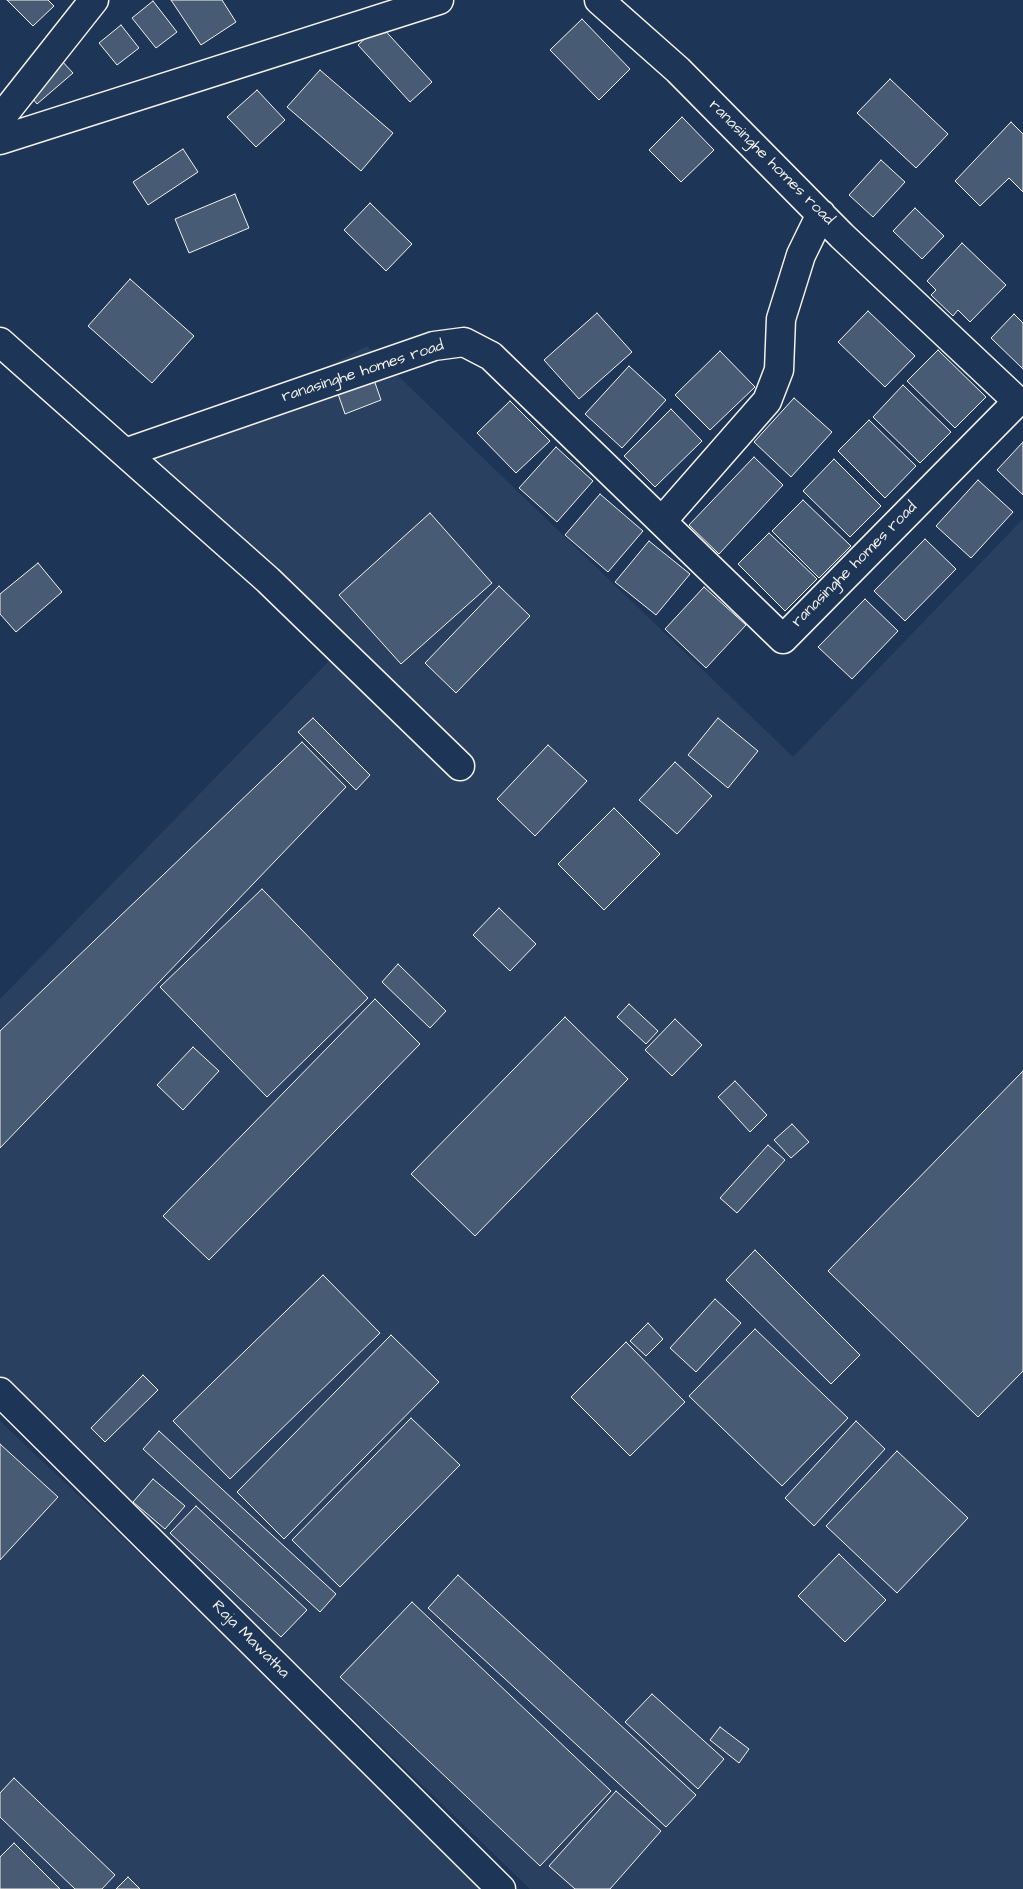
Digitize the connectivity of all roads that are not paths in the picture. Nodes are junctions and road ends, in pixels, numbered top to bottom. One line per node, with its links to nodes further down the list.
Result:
1 (94, 0): 4 (street)
2 (439, 0): 5 (street)
3 (599, 0): 6 (street, ranasinghe homes road)
4 (0, 119)
5 (0, 140)
6 (821, 214): 9 (street); 9 (street, ranasinghe homes road)
7 (0, 342): 8 (street)
8 (125, 453): 9 (street, ranasinghe homes road); 10 (street)
9 (662, 521)
10 (460, 766)
11 (0, 1392): 12 (street, Raja Mawatha)
12 (501, 1889)

